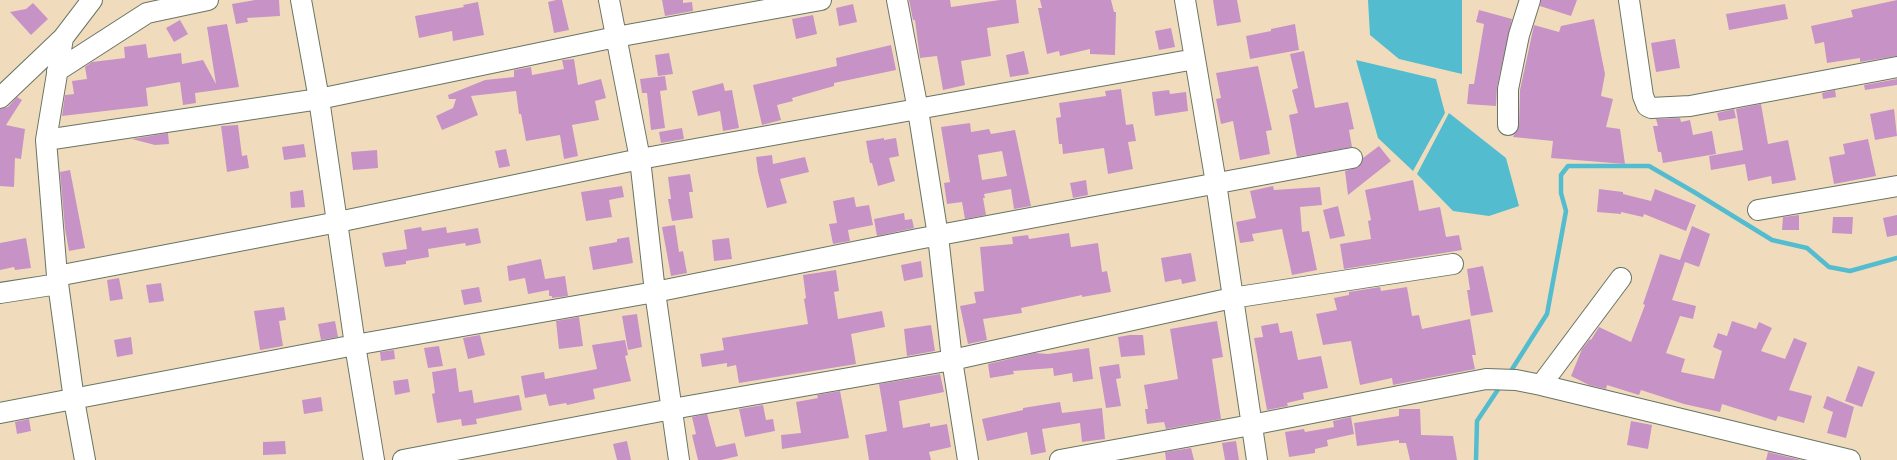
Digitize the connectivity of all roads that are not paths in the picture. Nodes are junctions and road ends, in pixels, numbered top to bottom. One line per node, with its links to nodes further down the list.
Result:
1 (92, 0): 11 (street)
2 (208, 0): 14 (street)
3 (301, 0): 16 (street)
4 (609, 0): 10 (street)
5 (821, 0): 10 (street)
6 (897, 0): 17 (street)
7 (1185, 0): 12 (street)
8 (1530, 0): 18 (street)
9 (1630, 0): 13 (street)
10 (616, 37): 16 (street); 21 (street)
11 (63, 38): 14 (street); 15 (street)
12 (1195, 59): 17 (street); 22 (street)
13 (1897, 67)
14 (57, 71): 19 (street)
15 (0, 98)
16 (319, 99): 19 (street); 25 (street)
17 (918, 110): 21 (street); 26 (street)
18 (1508, 125)
19 (46, 140): 29 (street)
20 (1352, 158): 22 (street)
21 (640, 159): 25 (street); 30 (street)
22 (1216, 183): 26 (street); 32 (street)
23 (1897, 186): 24 (street)
24 (1758, 210)
25 (338, 222): 29 (street); 33 (street)
26 (938, 236): 30 (street); 34 (street)
27 (1453, 264): 32 (street)
28 (1621, 278): 35 (street)
29 (57, 280): 31 (street); 36 (street)
30 (655, 292): 33 (street); 37 (street)
31 (0, 293)
32 (1232, 298): 34 (street); 39 (street)
33 (355, 344): 36 (street); 42 (street)
34 (952, 360): 37 (street); 45 (street)
35 (1541, 385): 39 (street); 40 (street)
36 (74, 400): 38 (street); 41 (street)
37 (672, 409): 43 (street); 44 (street)
38 (0, 413)
39 (1251, 426): 46 (street); 47 (street)
40 (1827, 457): 48 (street)
41 (85, 460)
42 (374, 460)
43 (403, 460)
44 (679, 460)
45 (968, 460)
46 (1060, 460)
47 (1257, 460)
48 (1850, 460)

